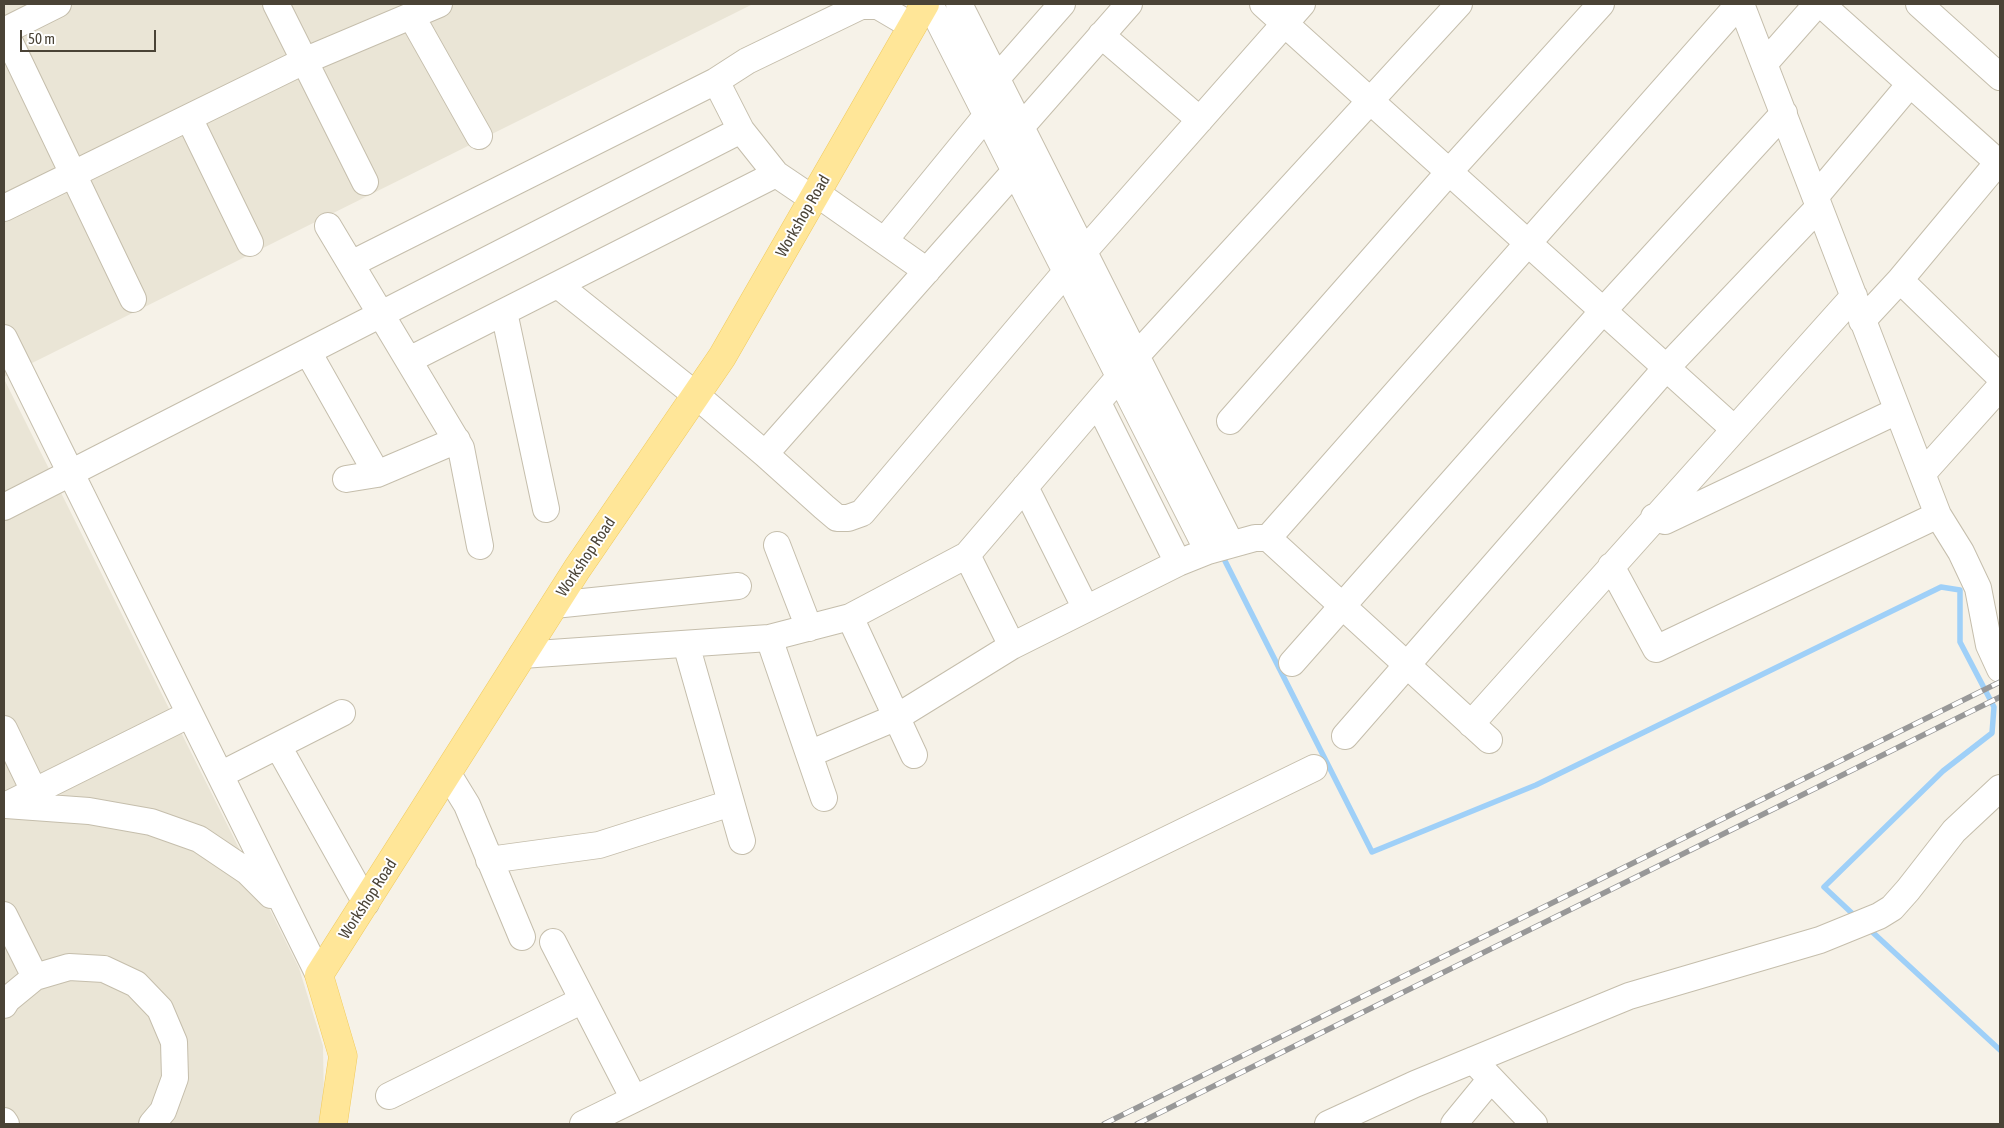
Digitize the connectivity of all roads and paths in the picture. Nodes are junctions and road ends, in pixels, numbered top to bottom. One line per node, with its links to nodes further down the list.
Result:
1 (58, 4): 19 (street)
2 (276, 4): 21 (street)
3 (439, 4): 17 (street)
4 (930, 4): 29 (street)
5 (959, 4): 24 (street)
6 (1062, 4): 24 (street)
7 (1129, 4): 20 (street)
8 (1263, 4): 18 (street)
9 (1302, 4): 18 (street)
10 (1459, 4): 27 (street)
11 (1601, 4): 37 (street)
12 (1740, 4): 22 (street); 46 (street)
13 (1817, 4): 22 (street)
14 (1821, 4): 26 (street)
15 (1918, 4): 23 (street)
16 (919, 15): 25 (street); 41 (main road, Workshop Road)
17 (412, 17): 21 (street); 34 (street)
18 (1285, 24): 27 (street); 31 (street)
19 (4, 31): 38 (street)
20 (1101, 35): 31 (street); 32 (street)
21 (304, 61): 30 (street); 40 (street)
22 (1765, 63): 28 (street)
23 (1998, 69)
24 (997, 78): 32 (street)
25 (716, 81): 33 (street); 49 (street)
26 (1910, 84): 35 (street); 42 (street)
27 (1371, 101): 37 (street); 61 (street)
28 (1784, 113): 42 (street); 55 (street)
29 (987, 116): 36 (street); 45 (street)
30 (189, 118): 38 (street); 47 (street)
31 (1200, 120): 48 (street)
32 (1021, 127): 48 (street)
33 (740, 130): 39 (street); 57 (street)
34 (479, 136)
35 (2000, 162): 51 (street)
36 (1016, 171): 48 (street); 50 (street)
37 (1449, 172): 46 (street); 70 (street)
38 (73, 174): 43 (street); 54 (street)
39 (776, 174): 41 (street); 52 (street)
40 (365, 182)
41 (815, 196): 45 (street); 67 (main road, Workshop Road)
42 (1818, 202): 53 (street); 63 (street)
43 (4, 208)
44 (328, 226): 49 (street)
45 (884, 241): 50 (street)
46 (1527, 242): 55 (street); 83 (street)
47 (250, 243)
48 (1075, 261): 61 (street); 64 (street); 73 (street)
49 (351, 264): 57 (street)
50 (927, 271): 73 (street)
51 (1900, 280): 58 (street); 65 (street)
52 (558, 285): 56 (street); 67 (street)
53 (1854, 296): 58 (street); 71 (street)
54 (133, 299)
55 (1603, 311): 63 (street); 92 (street)
56 (504, 312): 62 (street); 80 (street)
57 (381, 314): 60 (street); 62 (street)
58 (1862, 321): 69 (street)
59 (4, 338): 75 (street)
60 (308, 352): 75 (street); 76 (street)
61 (1137, 355): 86 (street)
62 (409, 360): 72 (street)
63 (1666, 368): 71 (street); 101 (street)
64 (1120, 376): 68 (street); 86 (street)
65 (2000, 377)
66 (2000, 387): 74 (street)
67 (696, 396): 73 (street); 91 (main road, Workshop Road)
68 (1098, 403): 78 (street); 88 (street)
69 (1896, 411): 74 (street); 82 (street)
70 (1230, 421)
71 (1733, 428): 82 (street)
72 (457, 440): 76 (street); 84 (street)
73 (765, 454)
74 (1922, 473): 81 (street)
75 (71, 474): 79 (street); 104 (street)
76 (377, 474): 77 (street)
77 (346, 479)
78 (1025, 487): 87 (street); 93 (street)
79 (4, 507)
80 (546, 509)
81 (1938, 515): 89 (street); 102 (street)
82 (1654, 517): 89 (street)
83 (1268, 538): 86 (street); 92 (street)
84 (480, 546)
85 (777, 546): 95 (street)
86 (1219, 548): 88 (street)
87 (967, 555): 94 (street); 98 (street)
88 (1178, 563): 93 (street)
89 (1611, 566): 101 (street)
90 (738, 586): 91 (street)
91 (554, 605): 99 (main road, Workshop Road)
92 (1342, 606): 100 (street); 101 (street)
93 (1086, 609): 98 (street)
94 (850, 617): 95 (street); 105 (street)
95 (809, 628): 96 (street)
96 (769, 638): 97 (street); 109 (street)
97 (686, 644): 99 (street); 117 (street)
98 (1012, 646): 105 (street)
99 (522, 656): 112 (main road, Workshop Road)
100 (1292, 662)
101 (1405, 664): 107 (street)
102 (2000, 668)
103 (342, 712): 108 (street)
104 (190, 714): 113 (street); 115 (street)
105 (896, 717): 109 (street); 110 (street)
106 (4, 729): 115 (street)
107 (1344, 736)
108 (278, 746): 113 (street); 121 (street)
109 (809, 754): 116 (street)
110 (914, 755)
111 (1314, 768): 133 (street)
112 (448, 774): 120 (street); 121 (main road, Workshop Road)
113 (220, 775): 123 (street)
114 (2000, 788): 130 (street)
115 (34, 791): 118 (street)
116 (824, 798)
117 (732, 803): 119 (street); 120 (street)
118 (5, 806): 123 (street)
119 (742, 841)
120 (489, 860): 124 (street)
121 (366, 903): 126 (main road, Workshop Road)
122 (4, 915): 127 (street)
123 (290, 916): 126 (street)
124 (522, 937)
125 (554, 942): 128 (street)
126 (319, 975): 137 (main road)
127 (35, 977): 129 (street); 136 (street)
128 (583, 1000): 132 (street); 133 (street)
129 (4, 1005)
130 (1473, 1060): 131 (street); 139 (street)
131 (1491, 1079): 140 (street); 141 (street)
132 (389, 1096)
133 (634, 1099): 138 (street)
134 (4, 1120): 135 (street)
135 (6, 1124)
136 (152, 1124)
137 (333, 1124)
138 (583, 1124)
139 (1328, 1124)
140 (1454, 1124)
141 (1534, 1124)

